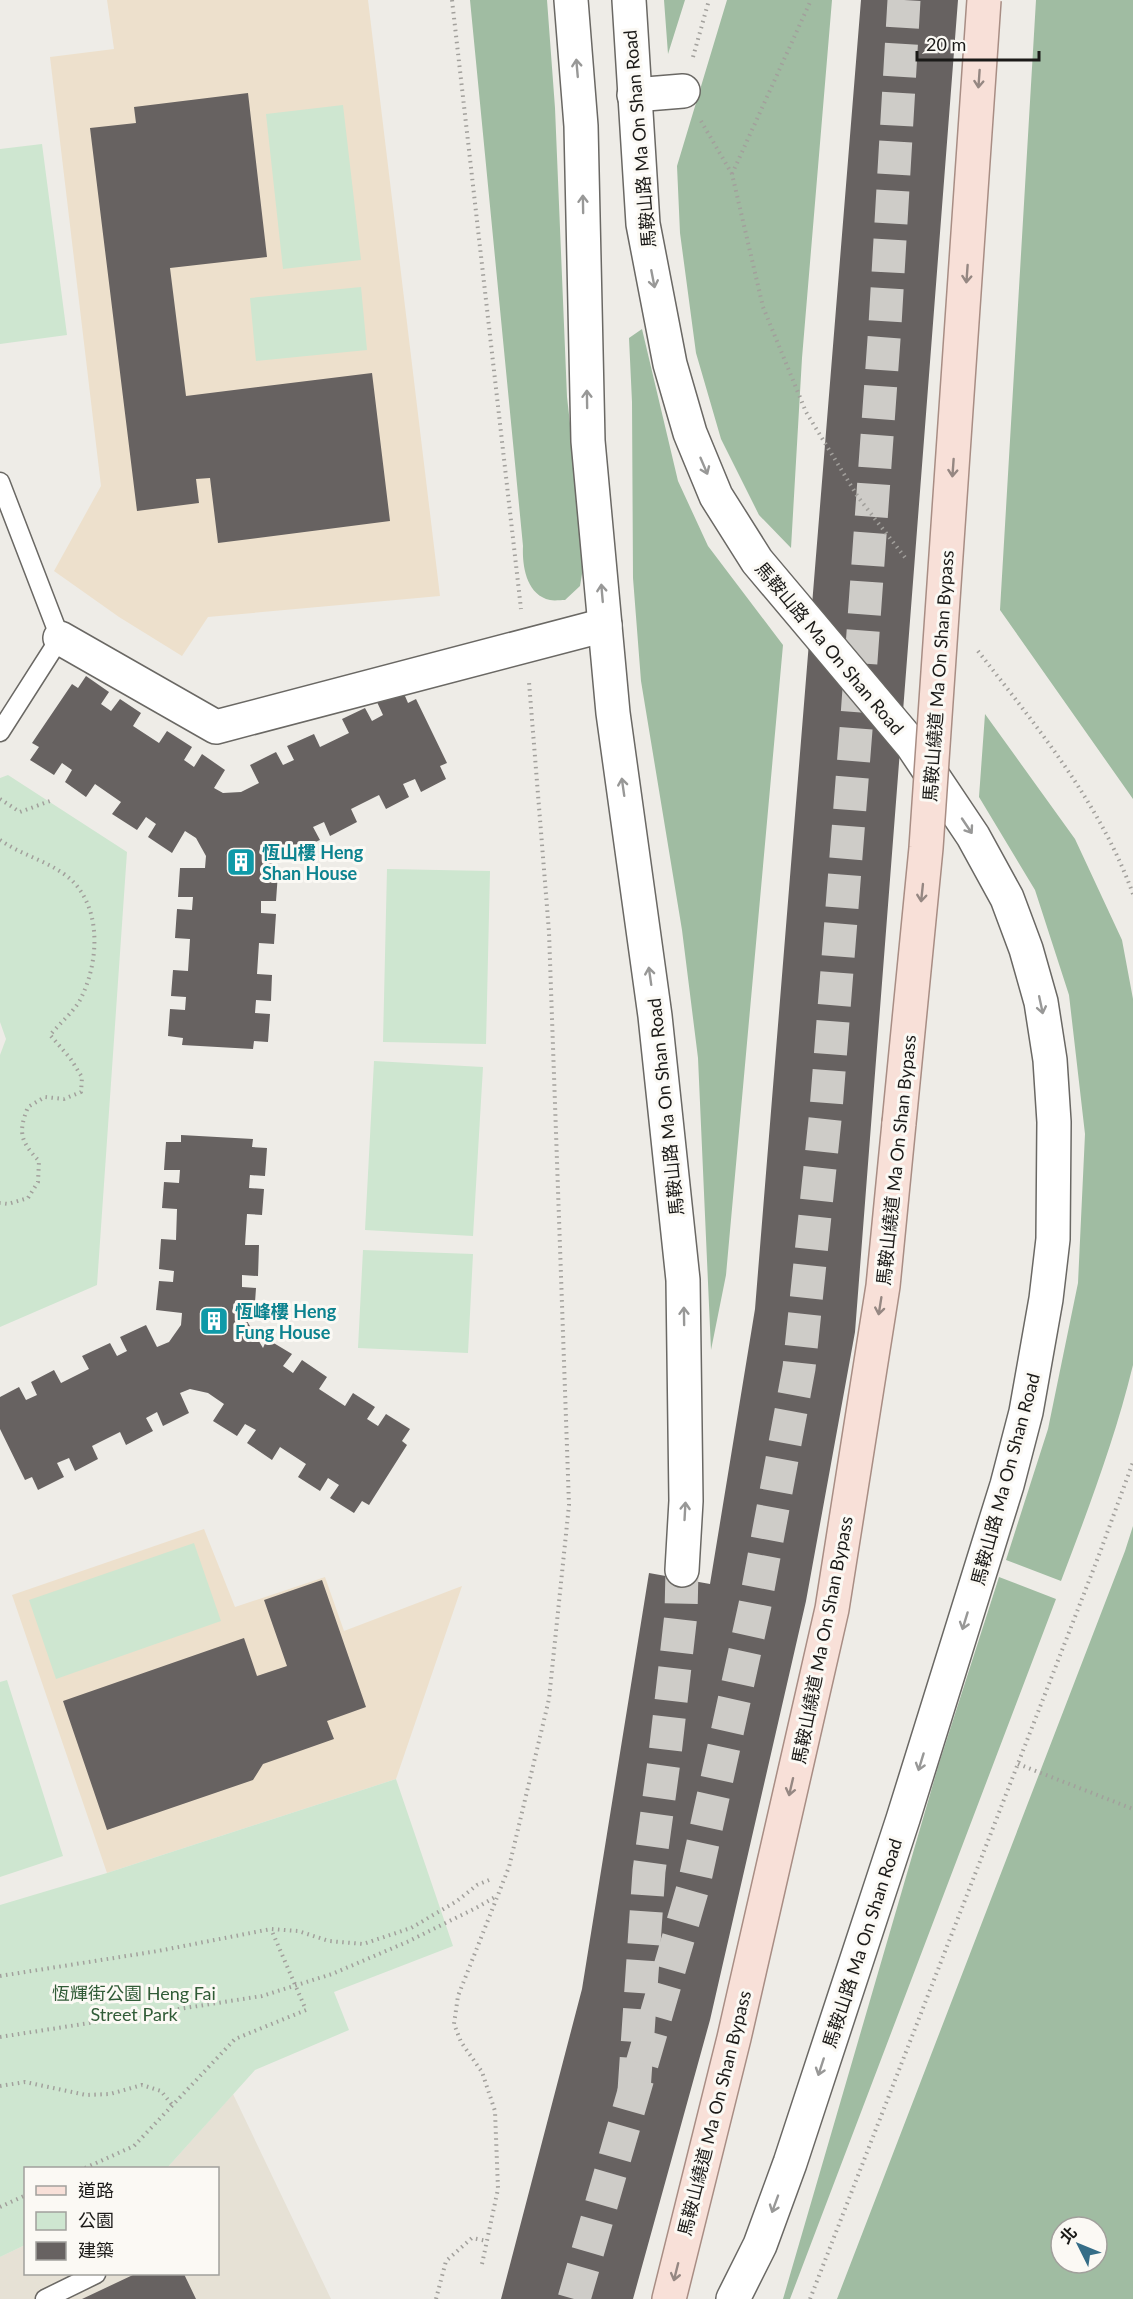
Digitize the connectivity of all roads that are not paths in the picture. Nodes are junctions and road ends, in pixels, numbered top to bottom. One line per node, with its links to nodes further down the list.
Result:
1 (571, 0): 7 (main road, 馬鞍山路 Ma On Shan Road, one-way to 1)
2 (629, 0): 5 (main road, 馬鞍山路 Ma On Shan Road)
3 (984, 0): 14 (main road, 馬鞍山繞道 Ma On Shan Bypass, one-way to 14, bridge)
4 (683, 91): 5 (main road)
5 (634, 95): 11 (main road, 馬鞍山路 Ma On Shan Road, one-way to 11)
6 (0, 482): 8 (lane)
7 (605, 625): 8 (main road); 10 (main road, 馬鞍山路 Ma On Shan Road, one-way to 7)
8 (60, 638): 9 (lane)
9 (0, 732)
10 (682, 1570)
11 (760, 2246): 15 (main road, 馬鞍山路 Ma On Shan Road); 16 (main road, 馬鞍山路 Ma On Shan Road)
12 (94, 2275): 13 (lane)
13 (45, 2299)
14 (669, 2299)
15 (733, 2299)
16 (747, 2299)

